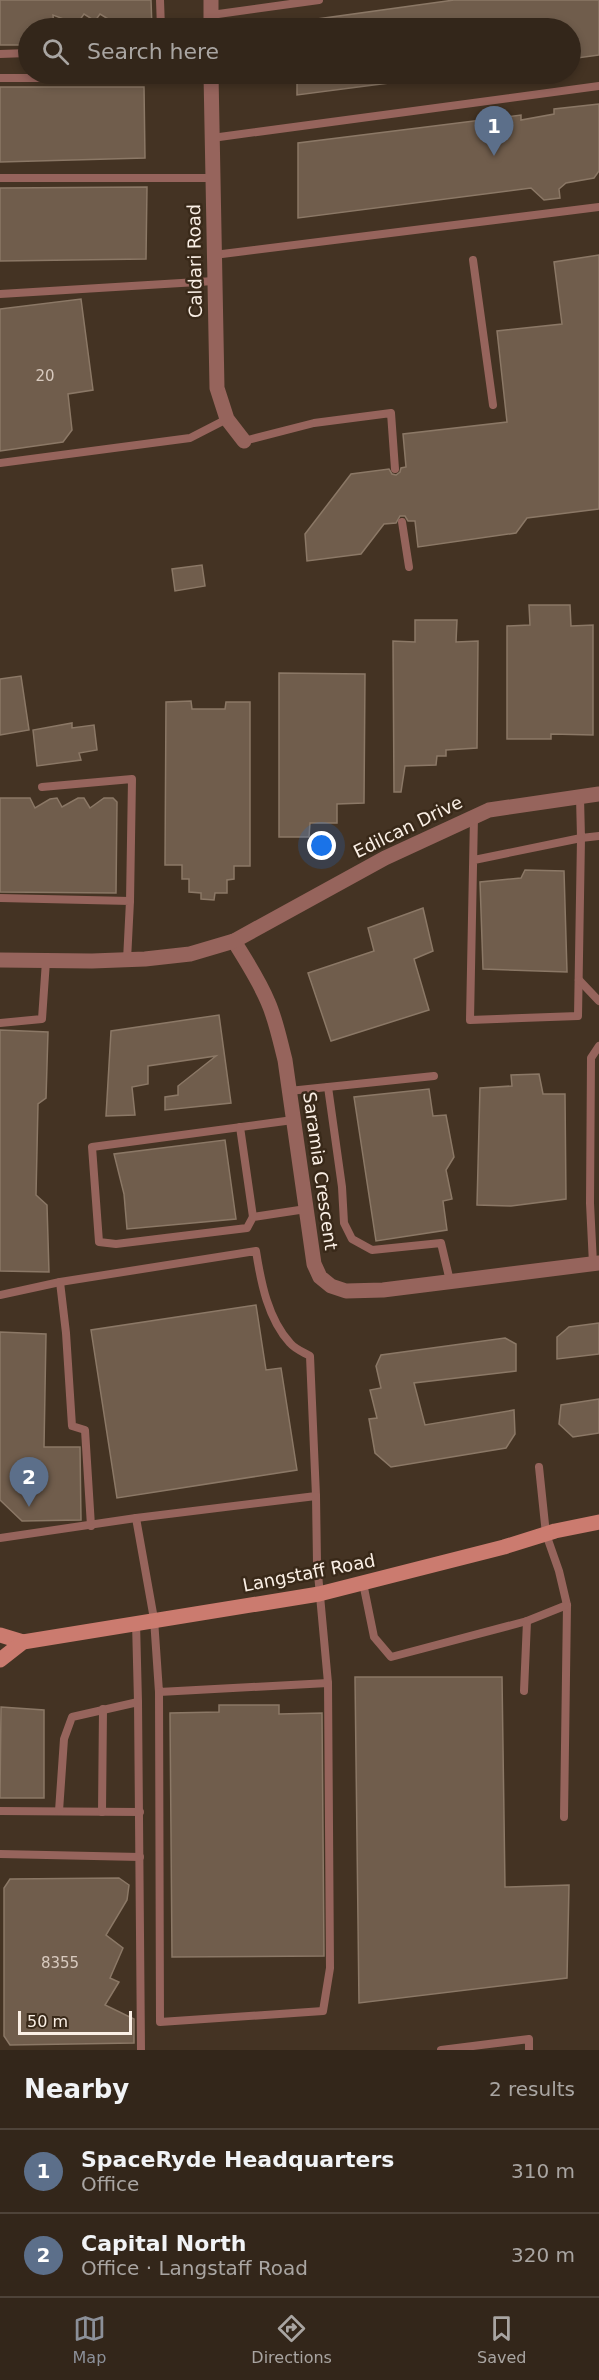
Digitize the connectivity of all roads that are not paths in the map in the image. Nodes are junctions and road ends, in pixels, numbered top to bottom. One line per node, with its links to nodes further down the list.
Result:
1 (160, 0): 4 (lane)
2 (319, 0): 3 (lane)
3 (211, 15)
4 (161, 18)
5 (18, 53): 6 (lane)
6 (0, 54)
7 (0, 78): 8 (lane)
8 (18, 78)
9 (211, 84): 11 (street, Caldari Road)
10 (599, 86): 11 (lane)
11 (212, 138): 13 (street, Caldari Road)
12 (0, 178): 13 (lane)
13 (212, 178): 15 (street, Caldari Road)
14 (599, 207): 15 (lane)
15 (214, 255): 17 (street, Caldari Road)
16 (473, 260): 19 (lane)
17 (214, 281): 18 (lane); 20 (street, Caldari Road)
18 (0, 294)
19 (493, 405)
20 (227, 419): 21 (street, Caldari Road); 22 (lane)
21 (244, 441): 23 (lane)
22 (0, 463)
23 (395, 469)
24 (402, 522): 25 (lane)
25 (409, 567)
26 (42, 787): 34 (lane)
27 (599, 794): 28 (street, Edilcan Drive)
28 (580, 797): 29 (street, Edilcan Drive); 31 (lane)
29 (474, 816): 32 (lane); 35 (street, Edilcan Drive)
30 (599, 836): 31 (lane)
31 (581, 838): 32 (lane); 39 (lane)
32 (474, 861): 39 (lane)
33 (0, 898): 34 (lane)
34 (130, 900): 37 (lane)
35 (234, 940): 37 (street, Edilcan Drive); 45 (street, Saramia Crescent)
36 (0, 960): 38 (street, Edilcan Drive)
37 (127, 960): 38 (street, Edilcan Drive)
38 (46, 961): 41 (lane)
39 (579, 980): 40 (lane)
40 (599, 1001)
41 (0, 1023)
42 (599, 1046): 48 (lane)
43 (434, 1076): 44 (lane)
44 (328, 1087): 45 (lane); 52 (lane)
45 (289, 1091): 46 (street, Saramia Crescent)
46 (293, 1120): 47 (lane); 49 (street, Saramia Crescent)
47 (240, 1128): 50 (lane); 50 (lane)
48 (595, 1203): 51 (lane)
49 (306, 1209): 50 (lane); 52 (street, Saramia Crescent)
50 (253, 1217)
51 (596, 1263): 52 (street, Saramia Crescent)
52 (450, 1281)
53 (60, 1282): 54 (lane); 56 (lane); 59 (lane)
54 (0, 1295)
55 (540, 1467): 60 (lane)
56 (316, 1496): 57 (lane); 63 (lane)
57 (136, 1518): 59 (lane); 65 (lane)
58 (599, 1522): 60 (street, Langstaff Road)
59 (91, 1526): 61 (lane)
60 (546, 1534): 62 (street, Langstaff Road); 64 (lane)
61 (0, 1538)
62 (363, 1583): 63 (street, Langstaff Road); 66 (lane)
63 (319, 1594): 65 (street, Langstaff Road); 71 (lane)
64 (567, 1605): 66 (lane); 80 (lane)
65 (154, 1619): 67 (street, Langstaff Road); 73 (lane)
66 (527, 1621): 72 (lane)
67 (136, 1622): 69 (street, Langstaff Road); 74 (lane)
68 (0, 1635): 69 (street, Langstaff Road)
69 (23, 1642): 70 (street, Langstaff Road)
70 (0, 1660)
71 (328, 1683): 73 (lane); 73 (lane)
72 (524, 1691)
73 (159, 1692)
74 (138, 1702): 75 (lane); 79 (lane)
75 (103, 1709): 77 (lane); 78 (lane)
76 (0, 1811): 77 (lane)
77 (59, 1812): 78 (lane)
78 (102, 1812): 79 (lane)
79 (140, 1812): 82 (lane)
80 (564, 1817)
81 (0, 1854): 82 (lane)
82 (140, 1857): 83 (lane)
83 (141, 2050)
84 (441, 2050): 85 (lane)
85 (529, 2050)

